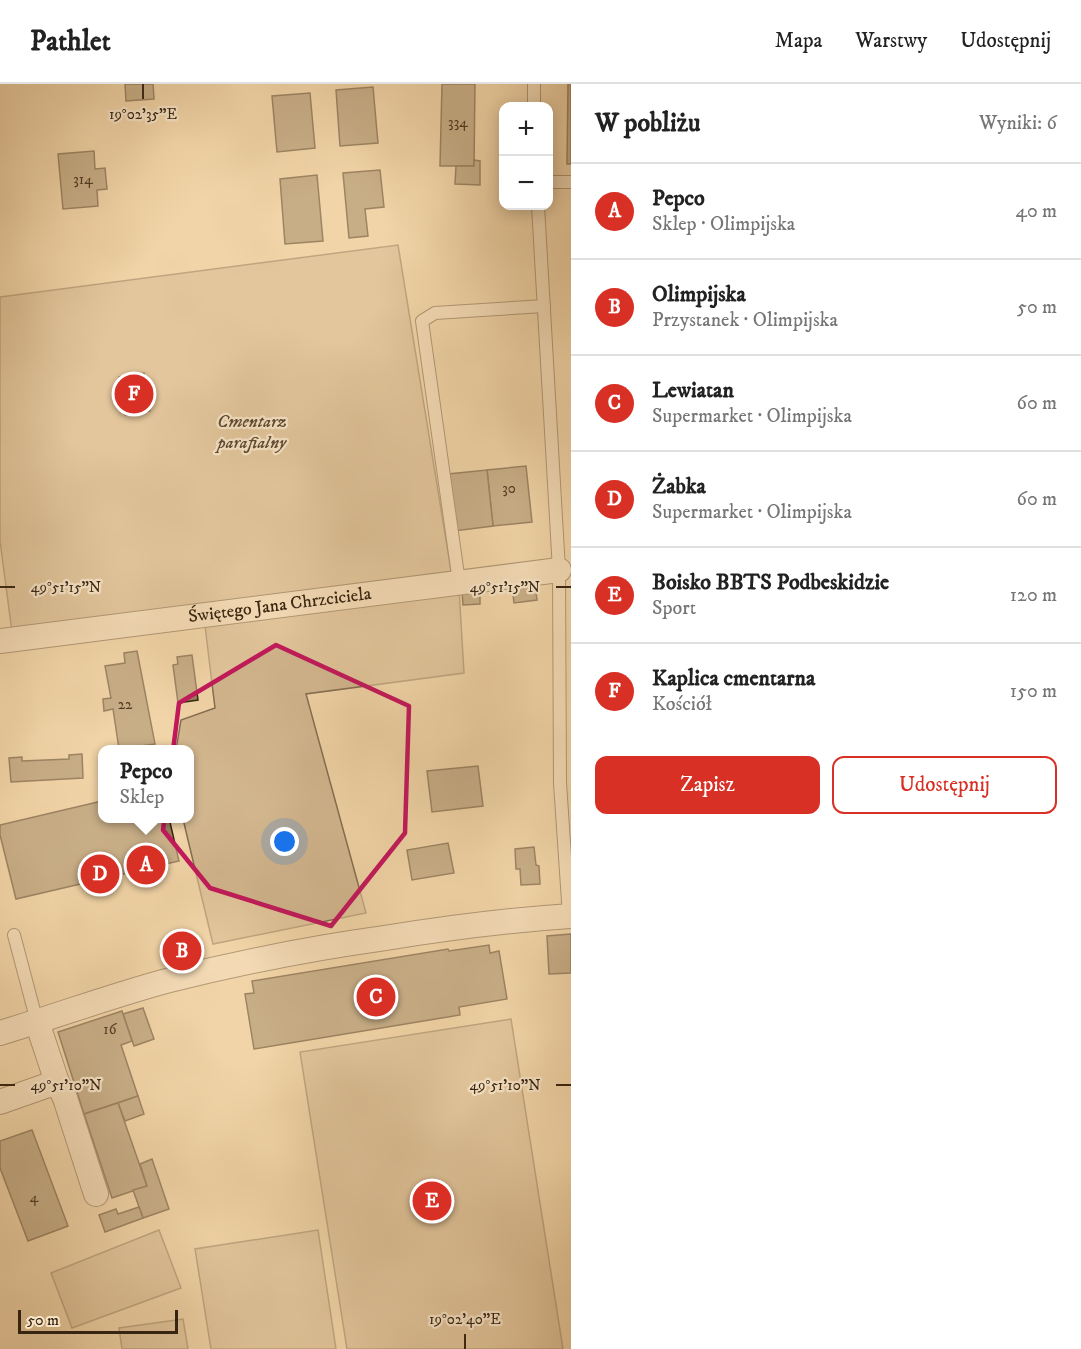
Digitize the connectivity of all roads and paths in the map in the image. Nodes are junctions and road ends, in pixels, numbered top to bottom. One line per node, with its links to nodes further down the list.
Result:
1 (534, 84): 2 (lane)
2 (534, 102)
3 (553, 182): 4 (lane)
4 (571, 182)
5 (538, 210): 6 (lane)
6 (544, 306): 7 (lane); 8 (lane)
7 (559, 570): 8 (street, Świętego Jana Chrzciciela); 10 (lane)
8 (459, 582): 9 (street, Świętego Jana Chrzciciela)
9 (0, 641)
10 (570, 916): 12 (street)
11 (14, 934): 12 (lane)
12 (37, 1022): 13 (street); 14 (street)
13 (0, 1033)
14 (57, 1082): 15 (street); 16 (street)
15 (0, 1102)
16 (96, 1194)

